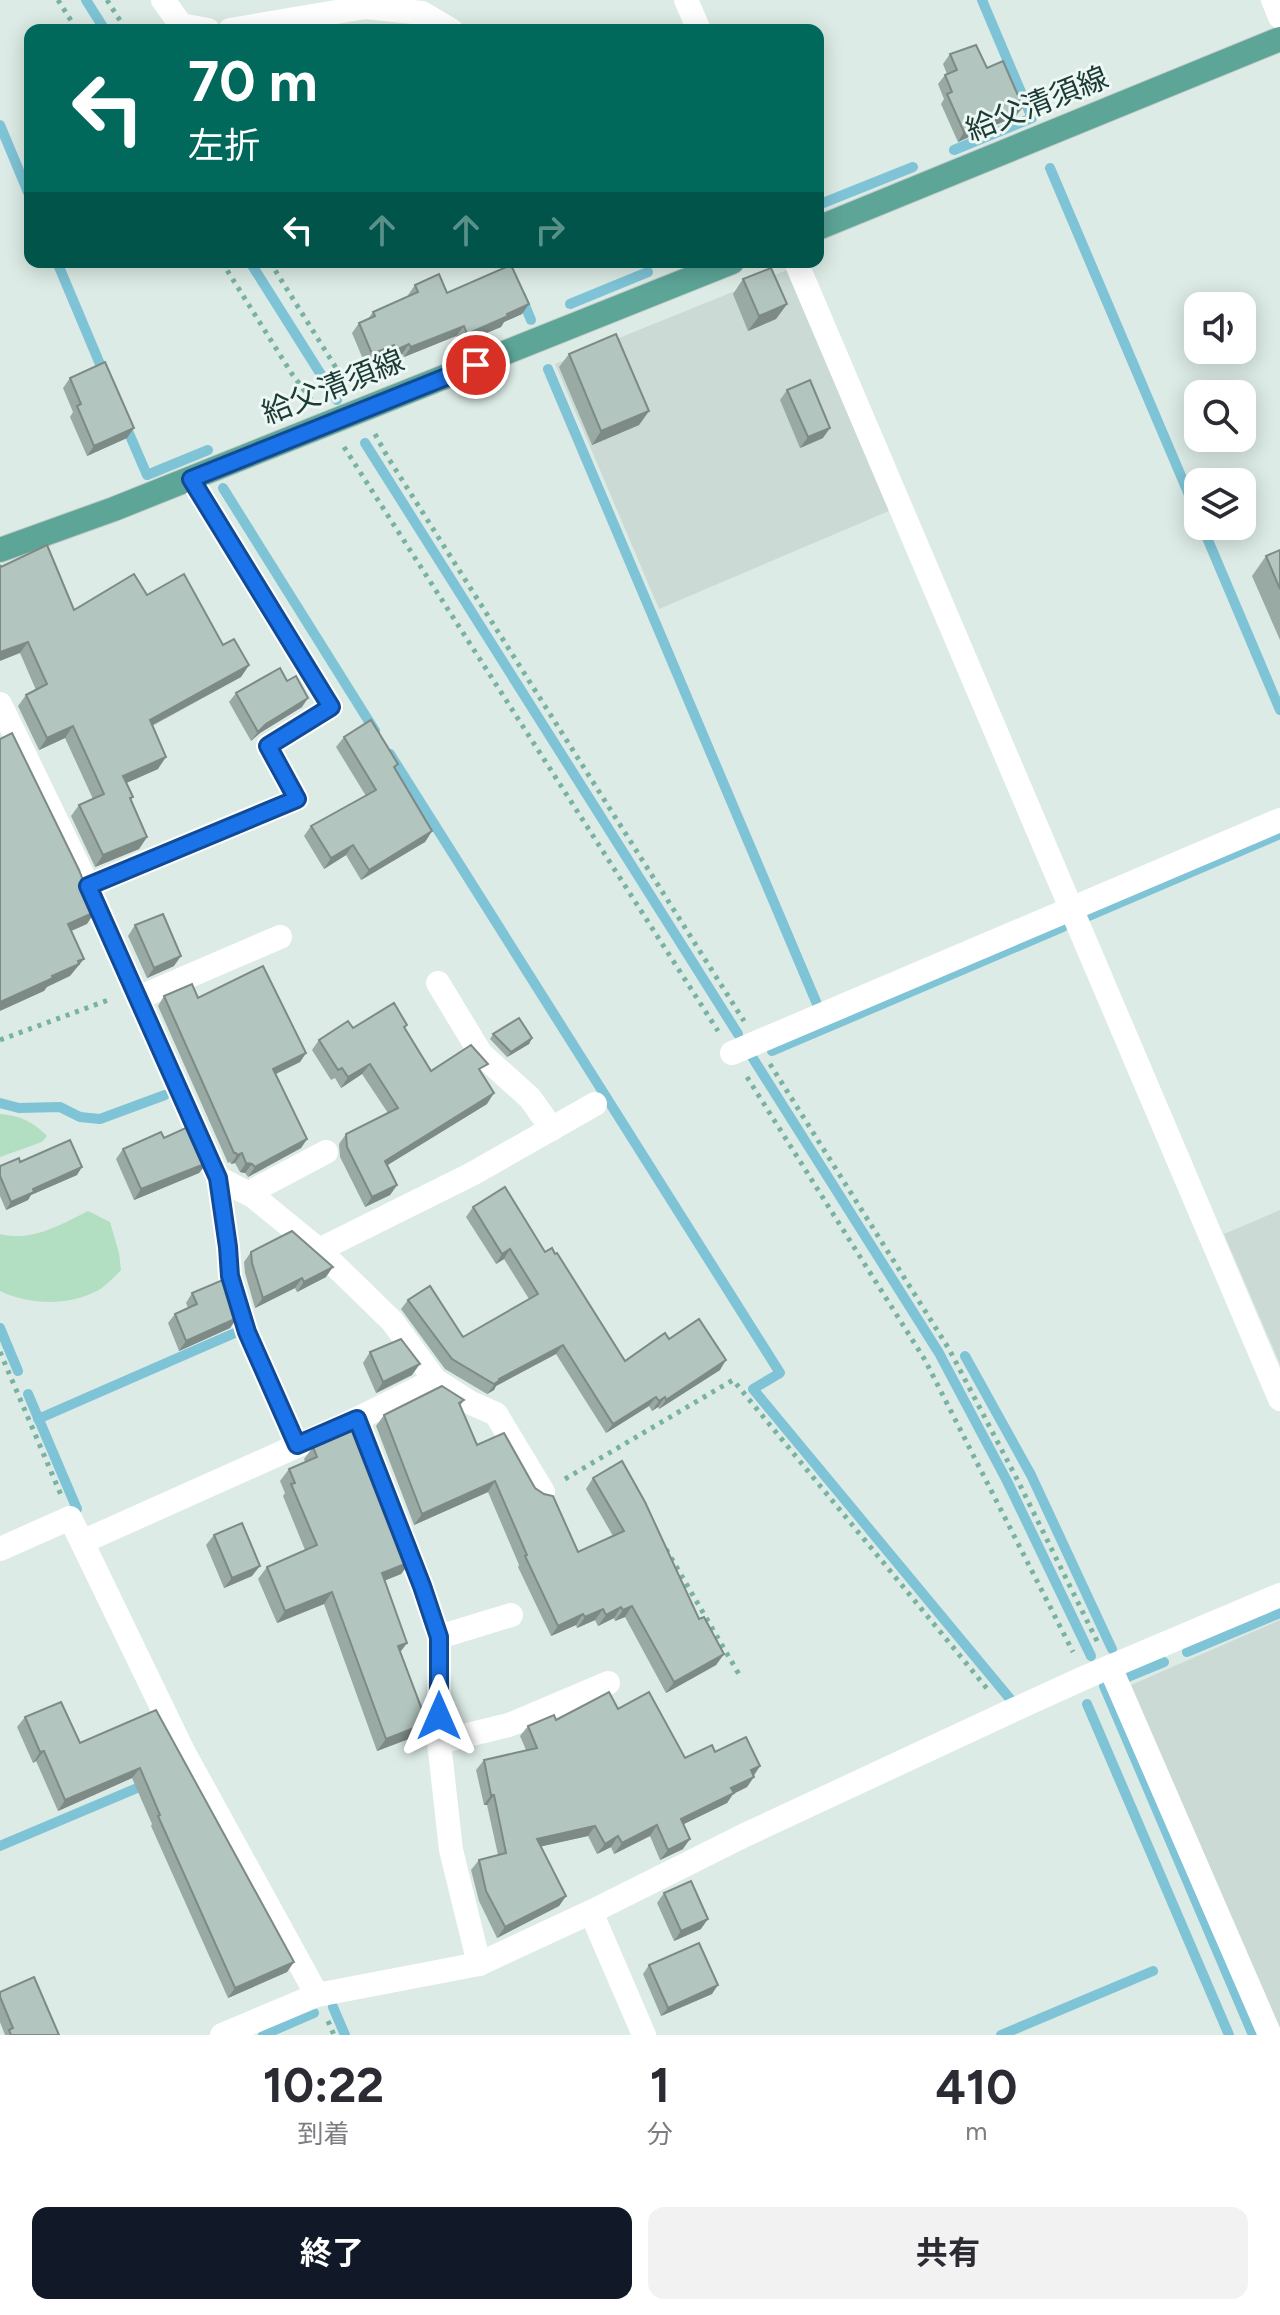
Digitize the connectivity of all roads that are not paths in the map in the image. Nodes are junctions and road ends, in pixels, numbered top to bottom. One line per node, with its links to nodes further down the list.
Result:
1 (163, 0): 5 (street)
2 (686, 0): 8 (street)
3 (1273, 0): 4 (street)
4 (1280, 17)
5 (180, 24)
6 (265, 24): 7 (street)
7 (441, 24)
8 (696, 24)
9 (1280, 39): 10 (main road, 給父清須線)
10 (824, 226)
11 (715, 268): 13 (main road, 給父清須線)
12 (799, 268): 18 (street)
13 (191, 479): 14 (main road, 給父清須線); 17 (street)
14 (0, 550)
15 (0, 704): 17 (street)
16 (1280, 820): 18 (street)
17 (88, 886): 21 (street)
18 (1071, 908): 22 (street); 30 (street)
19 (280, 937): 21 (street)
20 (438, 983): 24 (street)
21 (136, 994): 26 (street)
22 (732, 1053)
23 (595, 1104): 24 (street)
24 (552, 1129): 28 (street)
25 (326, 1152): 27 (street)
26 (218, 1178): 27 (street); 32 (street)
27 (253, 1196): 28 (street)
28 (319, 1250): 29 (street)
29 (435, 1380): 31 (street); 33 (street)
30 (1280, 1399)
31 (357, 1419): 32 (street); 38 (street)
32 (297, 1445): 34 (street)
33 (543, 1492)
34 (82, 1542): 35 (street); 44 (street)
35 (0, 1549)
36 (1280, 1595): 39 (street)
37 (511, 1615): 38 (street)
38 (439, 1637): 41 (street)
39 (1110, 1667): 42 (street); 47 (street)
40 (608, 1683): 41 (street)
41 (439, 1742): 43 (street)
42 (591, 1912): 43 (street); 46 (street)
43 (479, 1964): 44 (street)
44 (317, 1995): 45 (street)
45 (222, 2035)
46 (644, 2035)
47 (1270, 2035)

